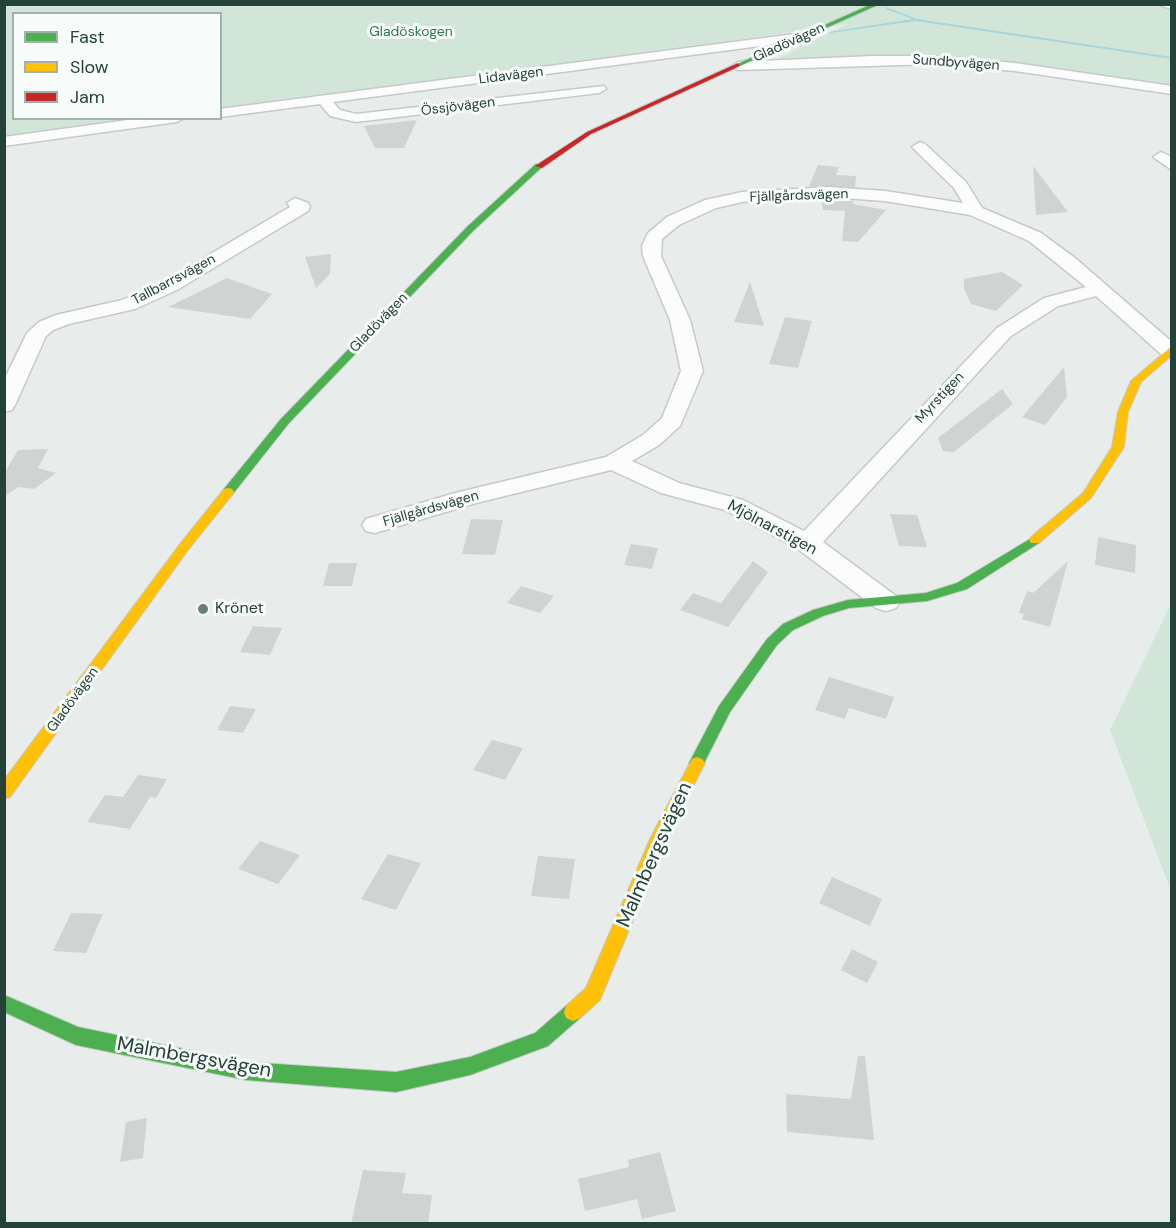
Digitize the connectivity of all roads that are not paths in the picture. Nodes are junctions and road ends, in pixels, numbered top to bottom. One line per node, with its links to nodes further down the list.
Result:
1 (879, 4): 4 (street, Gladövägen)
2 (1166, 4): 3 (street)
3 (1172, 6)
4 (802, 37): 5 (street, Gladövägen); 8 (street, Lidavägen)
5 (738, 66): 7 (street, Sundbyvägen); 22 (street, Gladövägen)
6 (599, 89): 8 (street, Össjövägen)
7 (1172, 90)
8 (324, 100): 9 (street, Lidavägen)
9 (222, 113)
10 (163, 120): 11 (street)
11 (4, 142)
12 (920, 147): 14 (street)
13 (295, 203): 17 (street, Tallbarrsvägen)
14 (976, 211): 15 (street, Fjällgårdsvägen); 18 (street, Fjällgårdsvägen)
15 (1097, 290): 16 (street, Fjällgårdsvägen); 20 (street, Myrstigen)
16 (1170, 350): 21 (street, Malmbergsvägen)
17 (4, 405)
18 (614, 462): 19 (street, Fjällgårdsvägen); 20 (street, Mjölnarstigen)
19 (375, 525)
20 (807, 543): 21 (street, Mjölnarstigen)
21 (886, 602): 23 (street, Malmbergsvägen)
22 (4, 793)
23 (4, 1003)

